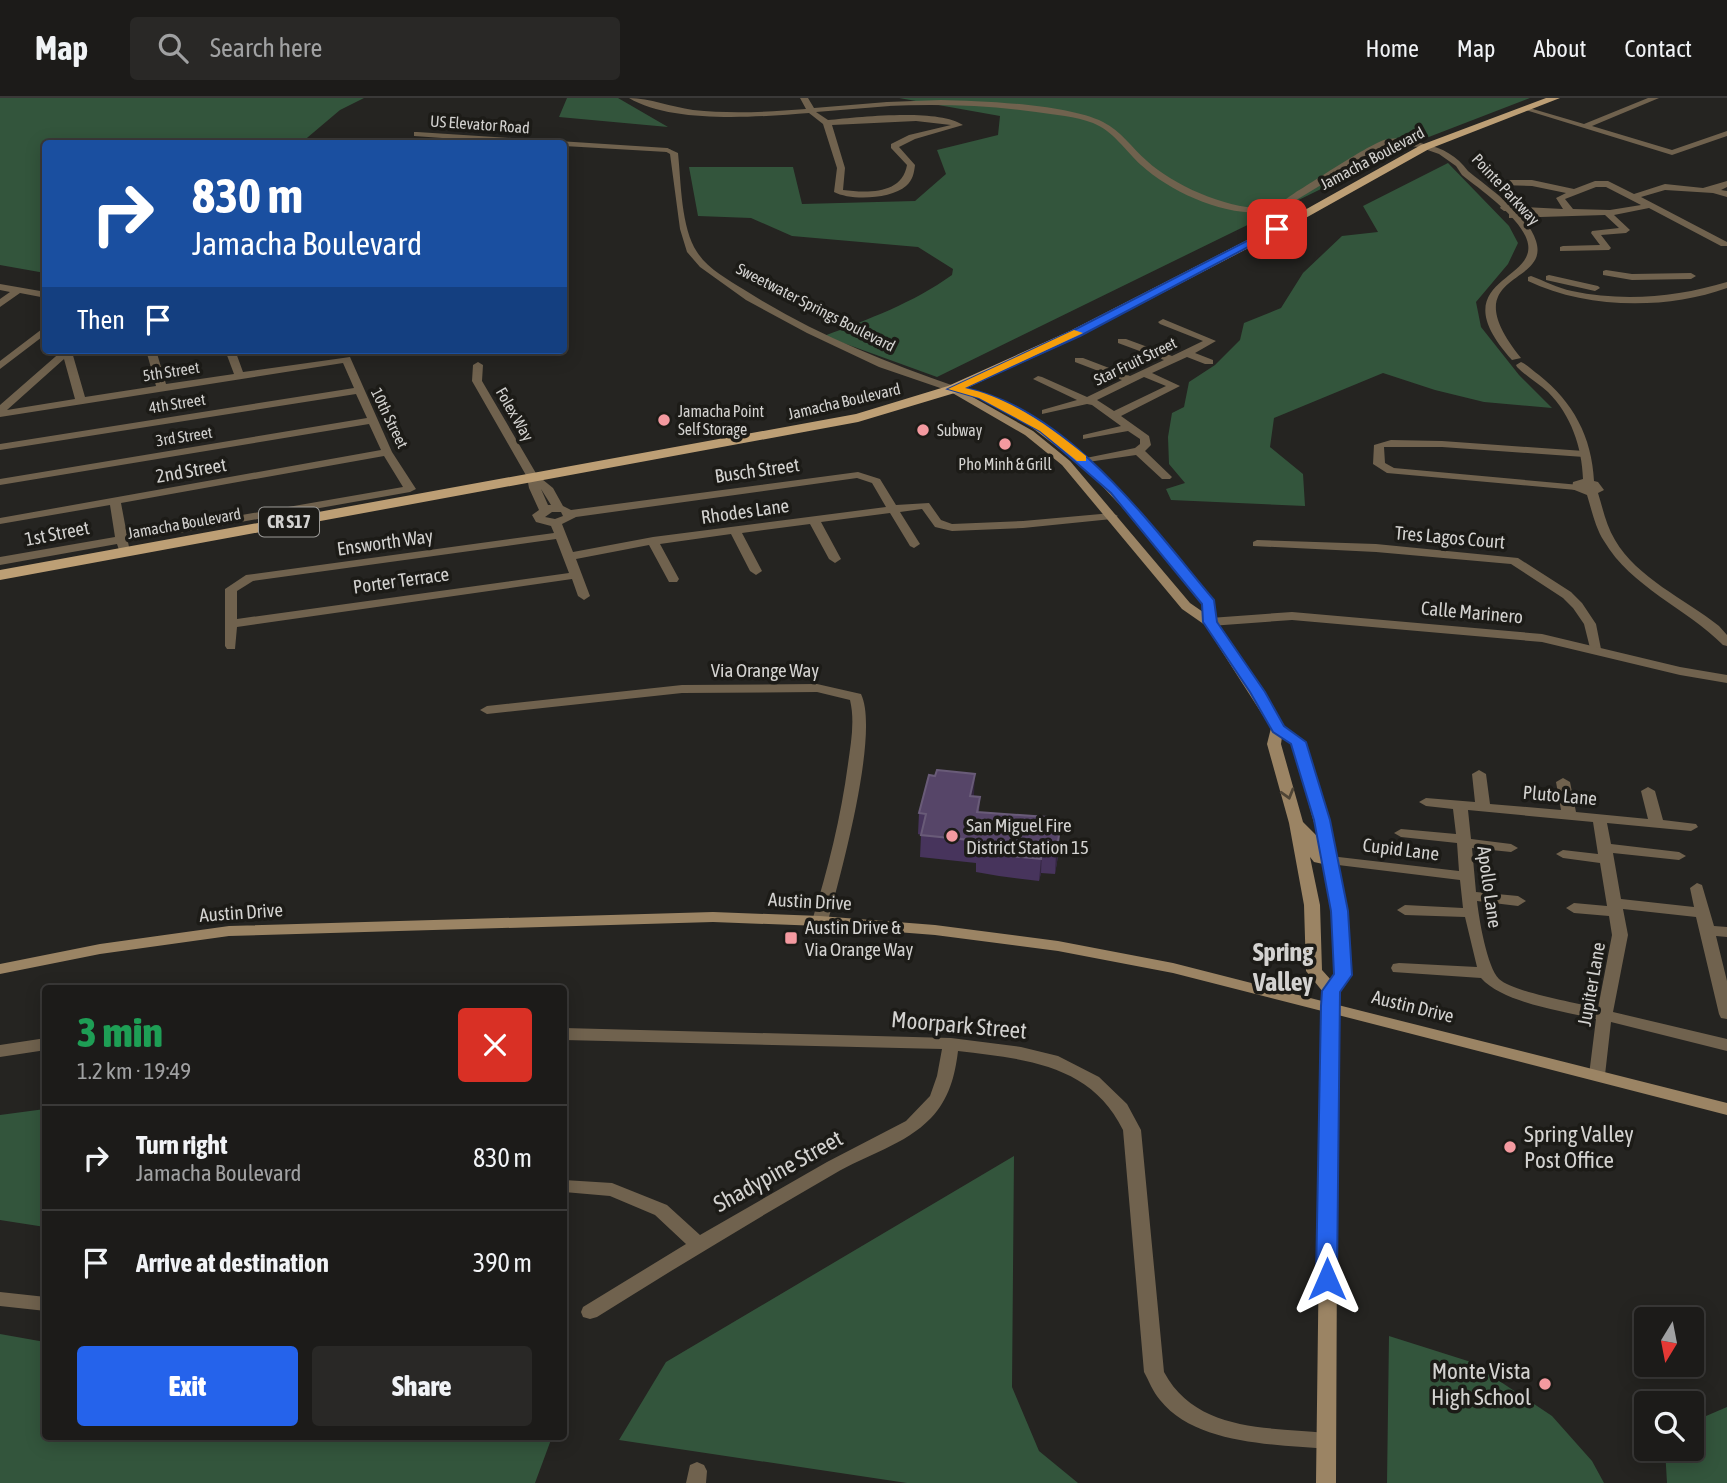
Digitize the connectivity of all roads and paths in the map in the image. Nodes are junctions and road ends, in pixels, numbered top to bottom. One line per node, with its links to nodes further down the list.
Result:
1 (633, 98): 6 (street, Pointe Parkway)
2 (804, 98): 6 (street)
3 (1555, 98): 7 (main road, Jamacha Boulevard / CR S17)
4 (1655, 98): 9 (street)
5 (884, 101): 6 (street, Pointe Parkway); 14 (street, Pointe Parkway)
6 (812, 109): 8 (street)
7 (1525, 109): 9 (street); 14 (main road, Jamacha Boulevard / CR S17)
8 (827, 123): 8 (street)
9 (1583, 127): 11 (street)
10 (417, 134): 12 (street, US Elevator Road)
11 (1727, 134)
12 (511, 140)
13 (567, 144): 15 (street, US Elevator Road)
14 (1425, 148): 23 (street, Pointe Parkway); 60 (main road, Jamacha Boulevard / CR S17)
15 (667, 150): 60 (street, Sweetwater Springs Boulevard)
16 (1502, 183): 19 (street)
17 (1727, 184): 18 (street)
18 (1713, 190): 20 (street); 21 (street)
19 (1574, 192): 21 (street); 24 (street)
20 (1727, 194)
21 (1633, 197): 22 (street)
22 (1648, 206): 25 (street); 27 (street)
23 (1508, 212): 24 (street); 30 (street, Pointe Parkway)
24 (1577, 214): 25 (street); 26 (street)
25 (1609, 215): 26 (street)
26 (1595, 233): 28 (street)
27 (1726, 245)
28 (1563, 249)
29 (1606, 273): 32 (street)
30 (1518, 274): 37 (street); 37 (street); 74 (street)
31 (1690, 276): 32 (street)
32 (1632, 277): 37 (street)
33 (1727, 285): 37 (street)
34 (0, 286): 35 (street)
35 (18, 290): 36 (street); 38 (street)
36 (42, 294)
37 (1641, 298)
38 (0, 304)
39 (1163, 322): 42 (street, Star Fruit Street)
40 (42, 333): 54 (street)
41 (1122, 341): 50 (street)
42 (1187, 353): 50 (street, Star Fruit Street); 51 (street)
43 (65, 354): 64 (street)
44 (69, 354): 62 (street)
45 (152, 354): 59 (street)
46 (231, 354): 56 (street)
47 (309, 354): 52 (street)
48 (346, 359): 52 (street, 5th Street); 61 (street, 10th Street)
49 (1079, 360): 58 (street)
50 (1173, 360): 55 (street, Star Fruit Street)
51 (1209, 362)
52 (314, 365): 56 (street, 5th Street)
53 (478, 365): 76 (street, Folex Way)
54 (0, 366)
55 (1145, 373): 58 (street, Star Fruit Street); 66 (street)
56 (240, 377): 59 (street, 5th Street)
57 (1038, 379): 63 (street)
58 (1131, 380): 63 (street, Star Fruit Street)
59 (162, 388): 62 (street, 5th Street)
60 (953, 389): 69 (main road, Sweetwater Springs Boulevard); 75 (main road, Sweetwater Springs Boulevard); 76 (main road, Jamacha Boulevard / CR S17)
61 (359, 390): 67 (street, 10th Street); 71 (street, 4th Street)
62 (81, 401): 64 (street, 5th Street)
63 (1087, 401): 65 (street); 66 (street, Star Fruit Street)
64 (0, 412)
65 (1046, 412)
66 (1114, 416): 68 (street, Star Fruit Street)
67 (373, 420): 73 (street, 10th Street); 78 (street, 3rd Street)
68 (1129, 427): 70 (street); 72 (street, Star Fruit Street)
69 (1034, 436): 75 (main road); 85 (main road, Sweetwater Springs Boulevard)
70 (1087, 437)
71 (0, 447)
72 (1138, 451): 75 (street); 77 (street)
73 (387, 452): 79 (street, 10th Street); 81 (street, 2nd Street)
74 (1584, 454): 80 (street); 80 (street)
75 (1085, 461): 96 (main road, Sweetwater Springs Boulevard)
76 (533, 477): 83 (street); 84 (street); 94 (main road, Jamacha Boulevard / CR S17)
77 (1166, 477)
78 (0, 482)
79 (410, 488): 94 (street, 1st Street)
80 (1590, 488): 106 (street)
81 (115, 501): 87 (street, 2nd Street); 94 (street)
82 (894, 509): 84 (street, Busch Street); 85 (street, Rhodes Lane); 86 (street, Rhodes Lane); 92 (street, Busch Street)
83 (545, 510): 84 (street, Busch Street); 88 (street)
84 (564, 511): 88 (street)
85 (1112, 516): 96 (main road); 104 (main road, Sweetwater Springs Boulevard)
86 (813, 519): 89 (street, Rhodes Lane); 97 (street)
87 (0, 520)
88 (556, 523): 90 (street)
89 (735, 530): 91 (street, Rhodes Lane); 99 (street)
90 (562, 535): 95 (street); 105 (street, Ensworth Way)
91 (653, 541): 95 (street, Rhodes Lane); 102 (street)
92 (914, 544)
93 (1257, 544): 108 (street, Tres Lagos Court)
94 (123, 545): 98 (street, 1st Street); 100 (main road, Jamacha Boulevard / CR S17)
95 (571, 556): 101 (street)
96 (1170, 556): 104 (main road, Sweetwater Springs Boulevard)
97 (835, 559)
98 (0, 561)
99 (756, 571)
100 (0, 575)
101 (577, 575): 103 (street); 105 (street, Porter Terrace)
102 (673, 579)
103 (584, 596)
104 (1210, 622): 108 (street, Calle Marinero); 111 (main road, Sweetwater Springs Boulevard)
105 (231, 624): 107 (street, Ensworth Way)
106 (1727, 642)
107 (231, 646)
108 (1595, 649): 109 (street, Calle Marinero)
109 (1727, 679)
110 (486, 710): 139 (street, Via Orange Way)
111 (1278, 729): 120 (main road, Sweetwater Springs Boulevard, one-way to 120); 129 (main road, Sweetwater Springs Boulevard)
112 (1479, 774): 117 (street)
113 (1563, 782): 118 (street)
114 (1648, 791): 121 (street)
115 (1426, 802): 116 (street, Pluto Lane)
116 (1460, 805): 117 (street, Pluto Lane); 124 (street, Apollo Lane)
117 (1483, 807): 118 (street, Pluto Lane)
118 (1569, 815): 119 (street, Pluto Lane)
119 (1599, 818): 121 (street, Pluto Lane); 126 (street, Jupiter Lane)
120 (1296, 823): 129 (main road); 146 (main road, Sweetwater Springs Boulevard)
121 (1657, 824): 122 (street, Pluto Lane)
122 (1691, 827)
123 (1401, 833): 124 (street)
124 (1464, 841): 125 (street); 130 (street, Apollo Lane)
125 (1511, 848)
126 (1606, 853): 127 (street); 128 (street); 135 (street, Jupiter Lane)
127 (1563, 854)
128 (1679, 856)
129 (1330, 860): 130 (street, Cupid Lane); 146 (main road, Sweetwater Springs Boulevard)
130 (1467, 876): 132 (street, Apollo Lane)
131 (1698, 888): 138 (street)
132 (1470, 896): 133 (street); 137 (street, Apollo Lane)
133 (1518, 901)
134 (1574, 908): 135 (street)
135 (1617, 908): 138 (street); 148 (street, Jupiter Lane)
136 (1405, 910): 137 (street)
137 (1471, 913): 144 (street, Apollo Lane)
138 (1703, 913): 140 (street)
139 (820, 921): 143 (main road, Austin Drive); 146 (main road, Austin Drive)
140 (1706, 930): 141 (street); 145 (street)
141 (1727, 932)
142 (1399, 968): 144 (street)
143 (0, 969)
144 (1486, 973): 148 (street)
145 (1723, 987): 147 (street)
146 (1331, 999): 154 (main road, Austin Drive); 161 (main road, Sweetwater Springs Boulevard)
147 (1727, 1014)
148 (1604, 1016): 152 (street); 154 (street, Jupiter Lane)
149 (567, 1034): 150 (street, Moorpark Street)
150 (951, 1044): 157 (street, Shadypine Street); 161 (street, Moorpark Street)
151 (42, 1045): 153 (street)
152 (1727, 1045)
153 (0, 1051)
154 (1597, 1075): 155 (main road, Austin Drive)
155 (1727, 1109)
156 (567, 1186): 157 (street)
157 (698, 1244): 160 (street, Shadypine Street)
158 (0, 1299): 159 (street)
159 (42, 1304)
160 (590, 1312)
161 (1326, 1441): 162 (main road, Sweetwater Springs Boulevard)
162 (1326, 1483)

